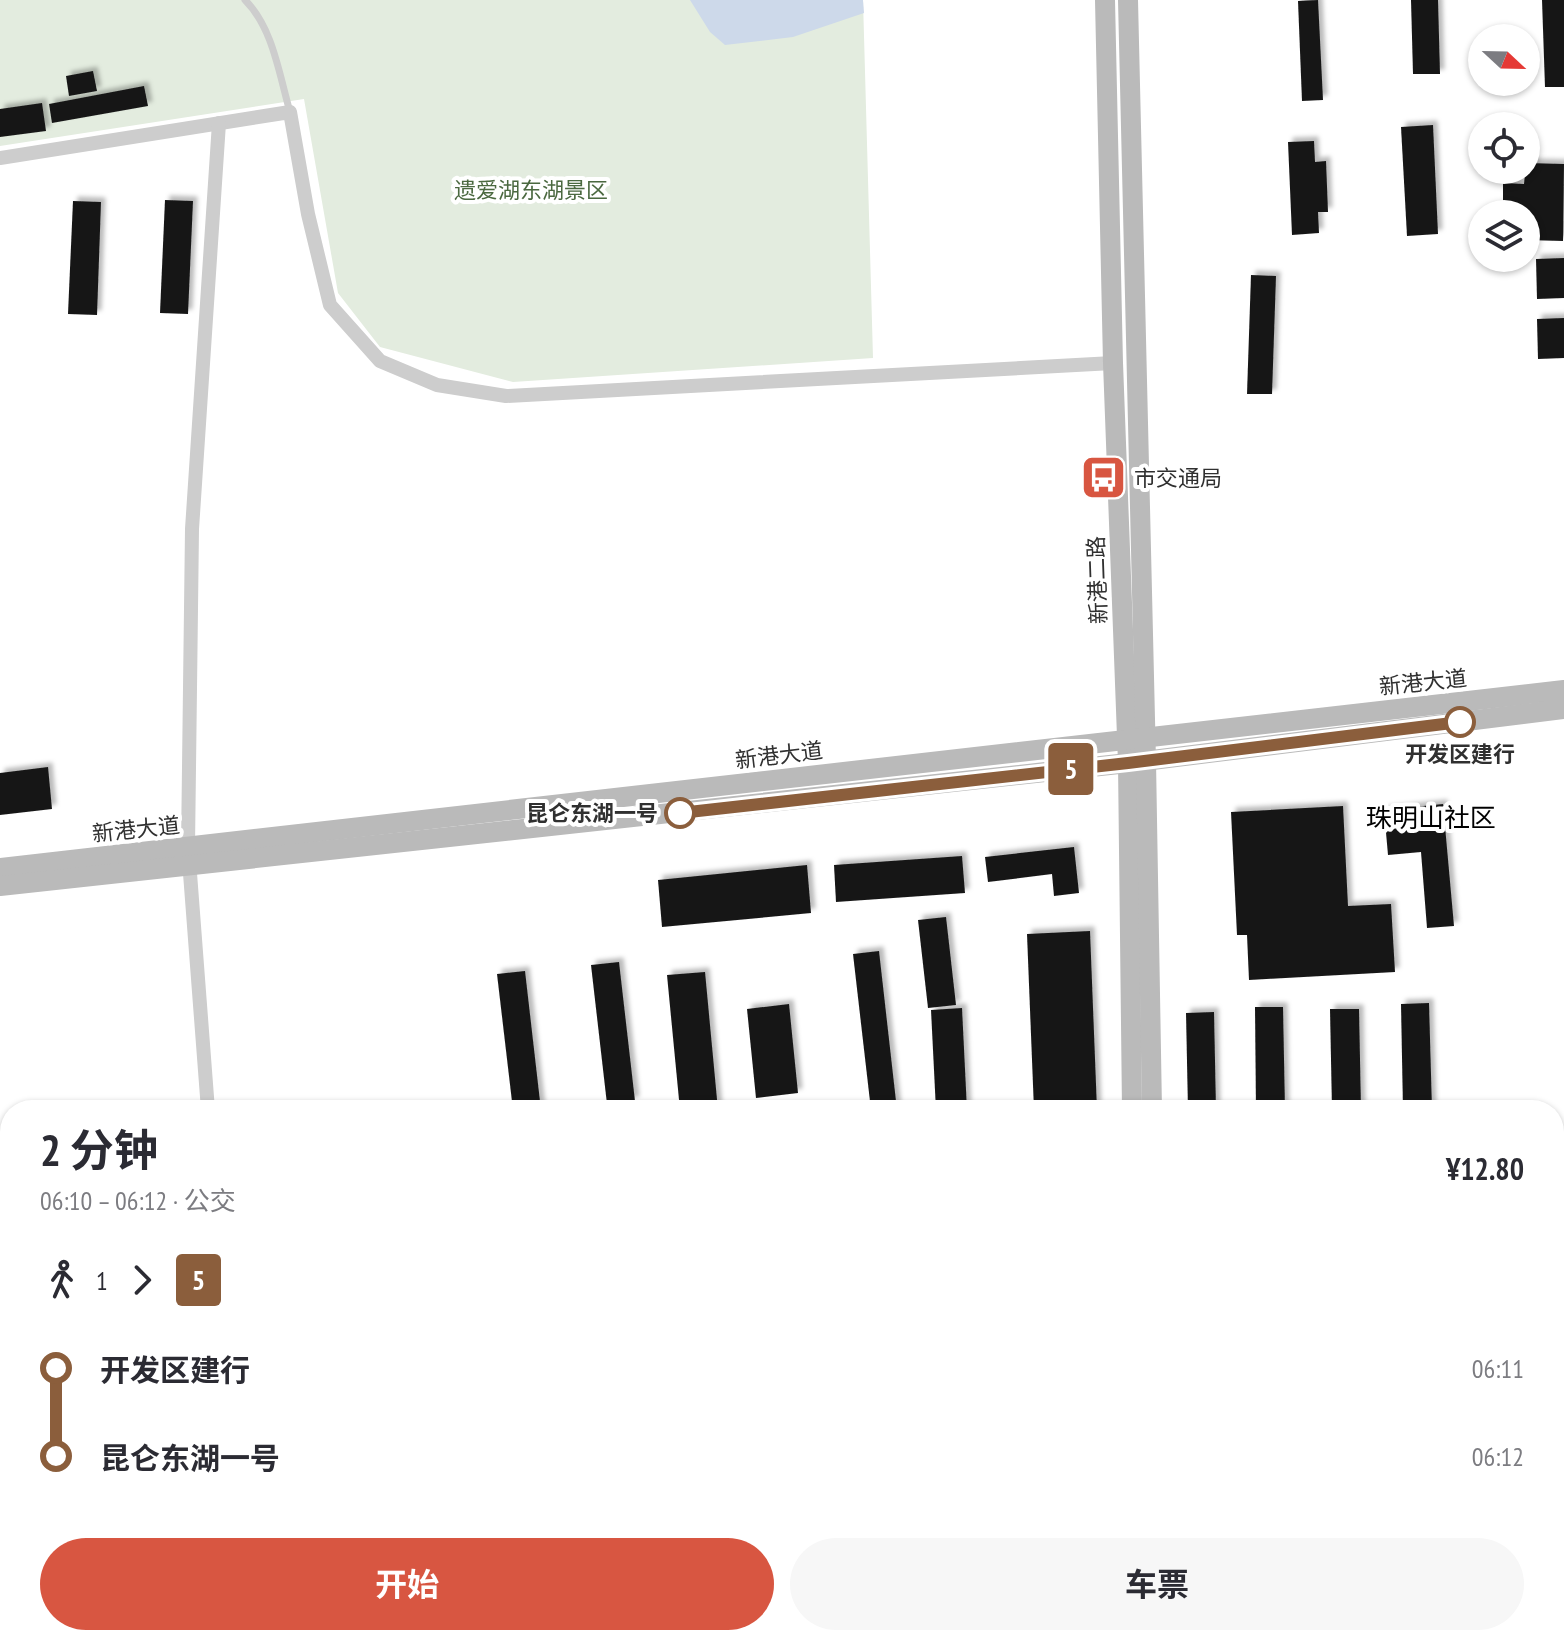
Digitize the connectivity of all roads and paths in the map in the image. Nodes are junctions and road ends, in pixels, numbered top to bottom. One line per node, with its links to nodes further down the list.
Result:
1 (245, 0): 4 (lane)
2 (1105, 0): 7 (main road, 新港二路)
3 (1128, 0): 10 (main road, 新港二路)
4 (290, 112): 5 (street); 7 (street)
5 (219, 123): 6 (street); 12 (street)
6 (0, 158)
7 (1113, 363): 10 (main road, 新港二路)
8 (1564, 690): 10 (main road, 新港大道)
9 (1564, 709): 11 (main road, 新港大道)
10 (1136, 738): 11 (main road, 新港二路); 12 (main road, 新港大道)
11 (1137, 762): 12 (main road, 新港大道); 16 (main road, 新港二路); 17 (main road, 新港二路)
12 (189, 857): 13 (main road, 新港大道); 14 (main road, 新港大道); 15 (street)
13 (0, 868)
14 (0, 886)
15 (207, 1100)
16 (1132, 1100)
17 (1152, 1100)

